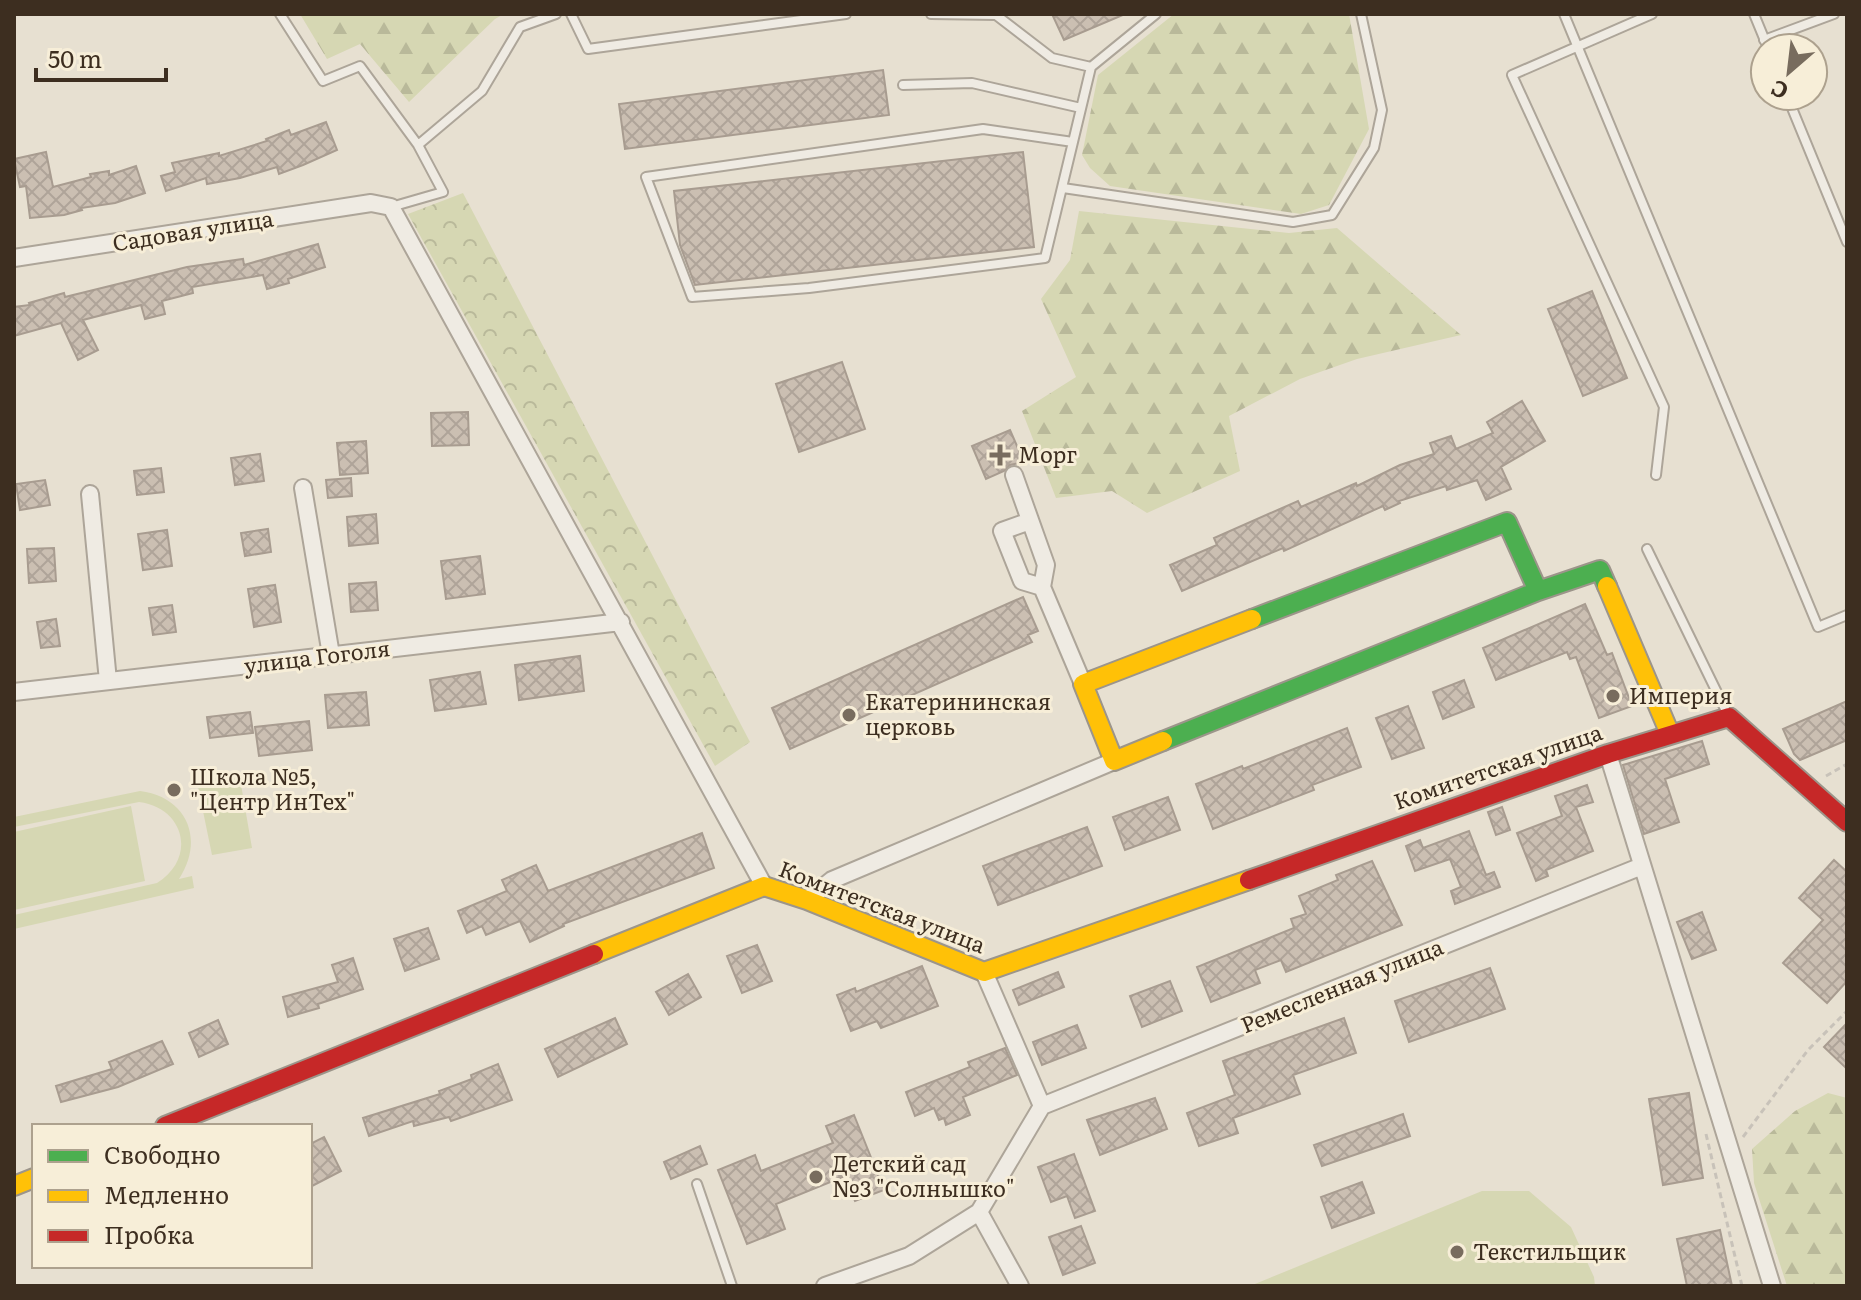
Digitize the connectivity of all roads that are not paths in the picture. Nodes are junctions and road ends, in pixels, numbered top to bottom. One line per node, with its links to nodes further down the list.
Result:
1 (280, 14): 19 (lane)
2 (556, 14): 19 (lane)
3 (571, 14): 4 (lane)
4 (846, 14)
5 (931, 14): 11 (lane)
6 (1156, 14): 14 (lane)
7 (1361, 14): 20 (lane)
8 (1564, 14): 13 (lane)
9 (1652, 14): 13 (lane)
10 (1834, 14): 12 (lane)
11 (996, 15): 14 (lane)
12 (1793, 32)
13 (1577, 47): 25 (lane); 32 (lane)
14 (1091, 67): 16 (lane)
15 (903, 85): 16 (lane)
16 (1081, 108): 18 (lane)
17 (1794, 112): 22 (lane)
18 (1073, 142): 20 (lane); 20 (lane)
19 (418, 145): 21 (lane)
20 (1063, 188)
21 (391, 207): 23 (street, Садовая улица); 33 (street)
22 (1847, 242)
23 (14, 258)
24 (1014, 475): 28 (street)
25 (1656, 475)
26 (303, 488): 34 (street)
27 (90, 494): 35 (street)
28 (1030, 521): 30 (street); 30 (street)
29 (1647, 549): 38 (lane)
30 (1042, 587): 36 (street)
31 (1538, 591): 36 (street); 39 (street); 41 (street)
32 (1847, 615)
33 (621, 622): 34 (street, улица Гоголя); 45 (street)
34 (331, 655): 35 (street, улица Гоголя)
35 (108, 681): 37 (street, улица Гоголя)
36 (1083, 684): 41 (street)
37 (14, 692)
38 (1729, 717): 39 (street, Комитетская улица); 42 (street)
39 (1670, 734): 40 (street, Комитетская улица)
40 (1608, 754): 44 (street); 47 (street, Комитетская улица)
41 (1114, 761): 46 (street)
42 (1839, 803): 43 (street)
43 (1847, 822)
44 (1642, 866): 48 (street, Ремесленная улица); 55 (street)
45 (764, 886): 46 (street, Комитетская улица); 49 (street, Комитетская улица)
46 (807, 900): 47 (street, Комитетская улица)
47 (984, 972): 48 (street)
48 (1042, 1106): 51 (street)
49 (170, 1124)
50 (697, 1184): 52 (lane)
51 (979, 1212): 53 (street); 54 (street)
52 (732, 1286)
53 (825, 1286)
54 (1020, 1286)
55 (1772, 1286)

